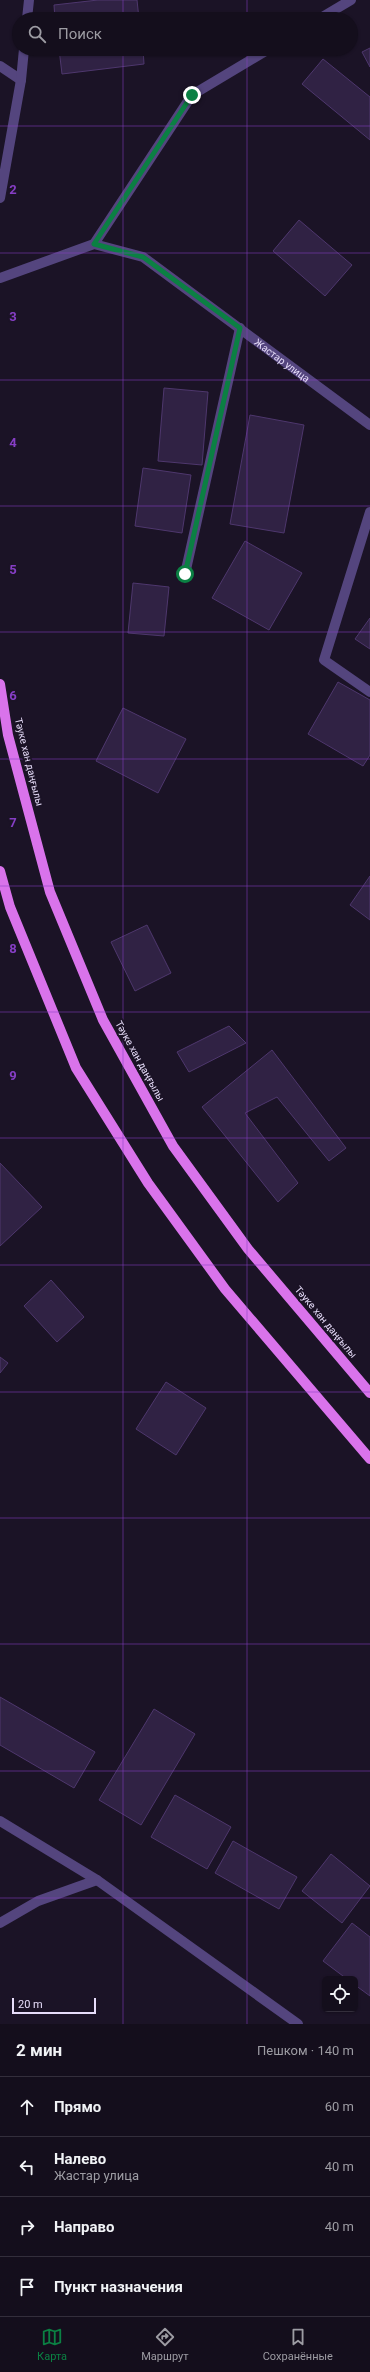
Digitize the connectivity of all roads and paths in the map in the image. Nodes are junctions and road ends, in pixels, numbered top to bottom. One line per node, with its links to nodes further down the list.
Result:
1 (29, 0): 3 (street)
2 (351, 0): 4 (street)
3 (28, 12)
4 (331, 12)
5 (23, 56): 8 (street)
6 (257, 56): 10 (street)
7 (0, 66): 8 (street)
8 (21, 80): 9 (street)
9 (0, 198)
10 (94, 244): 11 (street); 12 (street, Жастар улица)
11 (0, 278)
12 (240, 328): 13 (street, Жастар улица); 15 (street)
13 (370, 425)
14 (370, 512): 17 (street)
15 (185, 574)
16 (0, 684): 19 (main road, Тәуке хан даңғылы)
17 (370, 692)
18 (0, 871): 20 (main road)
19 (370, 1393)
20 (370, 1458)
21 (0, 1821): 22 (street)
22 (98, 1880): 23 (street); 24 (street)
23 (0, 1923)
24 (298, 2024)

